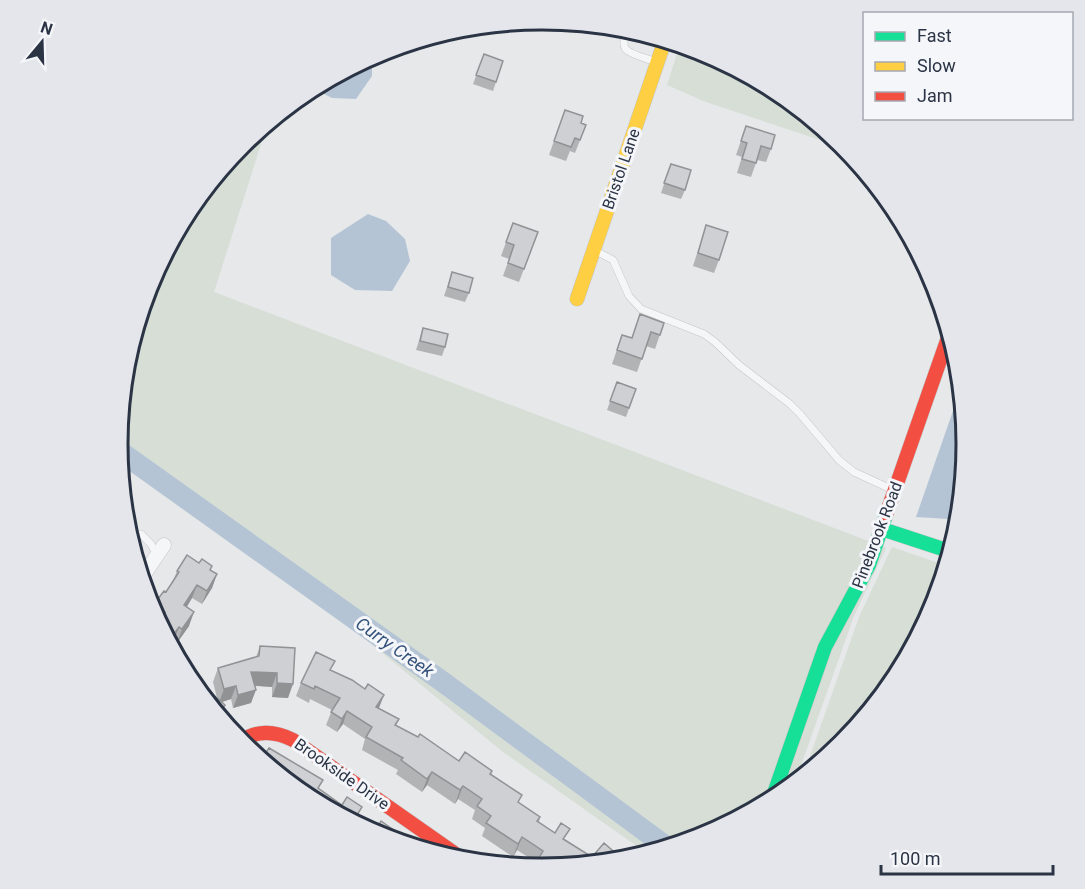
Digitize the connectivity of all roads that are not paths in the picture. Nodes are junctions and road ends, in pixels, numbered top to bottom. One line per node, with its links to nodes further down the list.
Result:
1 (625, 38): 3 (lane)
2 (662, 48): 3 (street, Bristol Lane)
3 (657, 62): 4 (street, Bristol Lane)
4 (594, 250): 5 (street, Bristol Lane); 7 (lane)
5 (577, 299)
6 (945, 346): 7 (street, Pinebrook Road)
7 (895, 491): 8 (street, Pinebrook Road)
8 (882, 529): 10 (street); 14 (street, Pinebrook Road)
9 (138, 534): 11 (lane)
10 (944, 549)
11 (160, 551): 12 (street)
12 (147, 570)
13 (248, 737): 15 (street, Brookside Drive)
14 (776, 787)
15 (446, 847)

